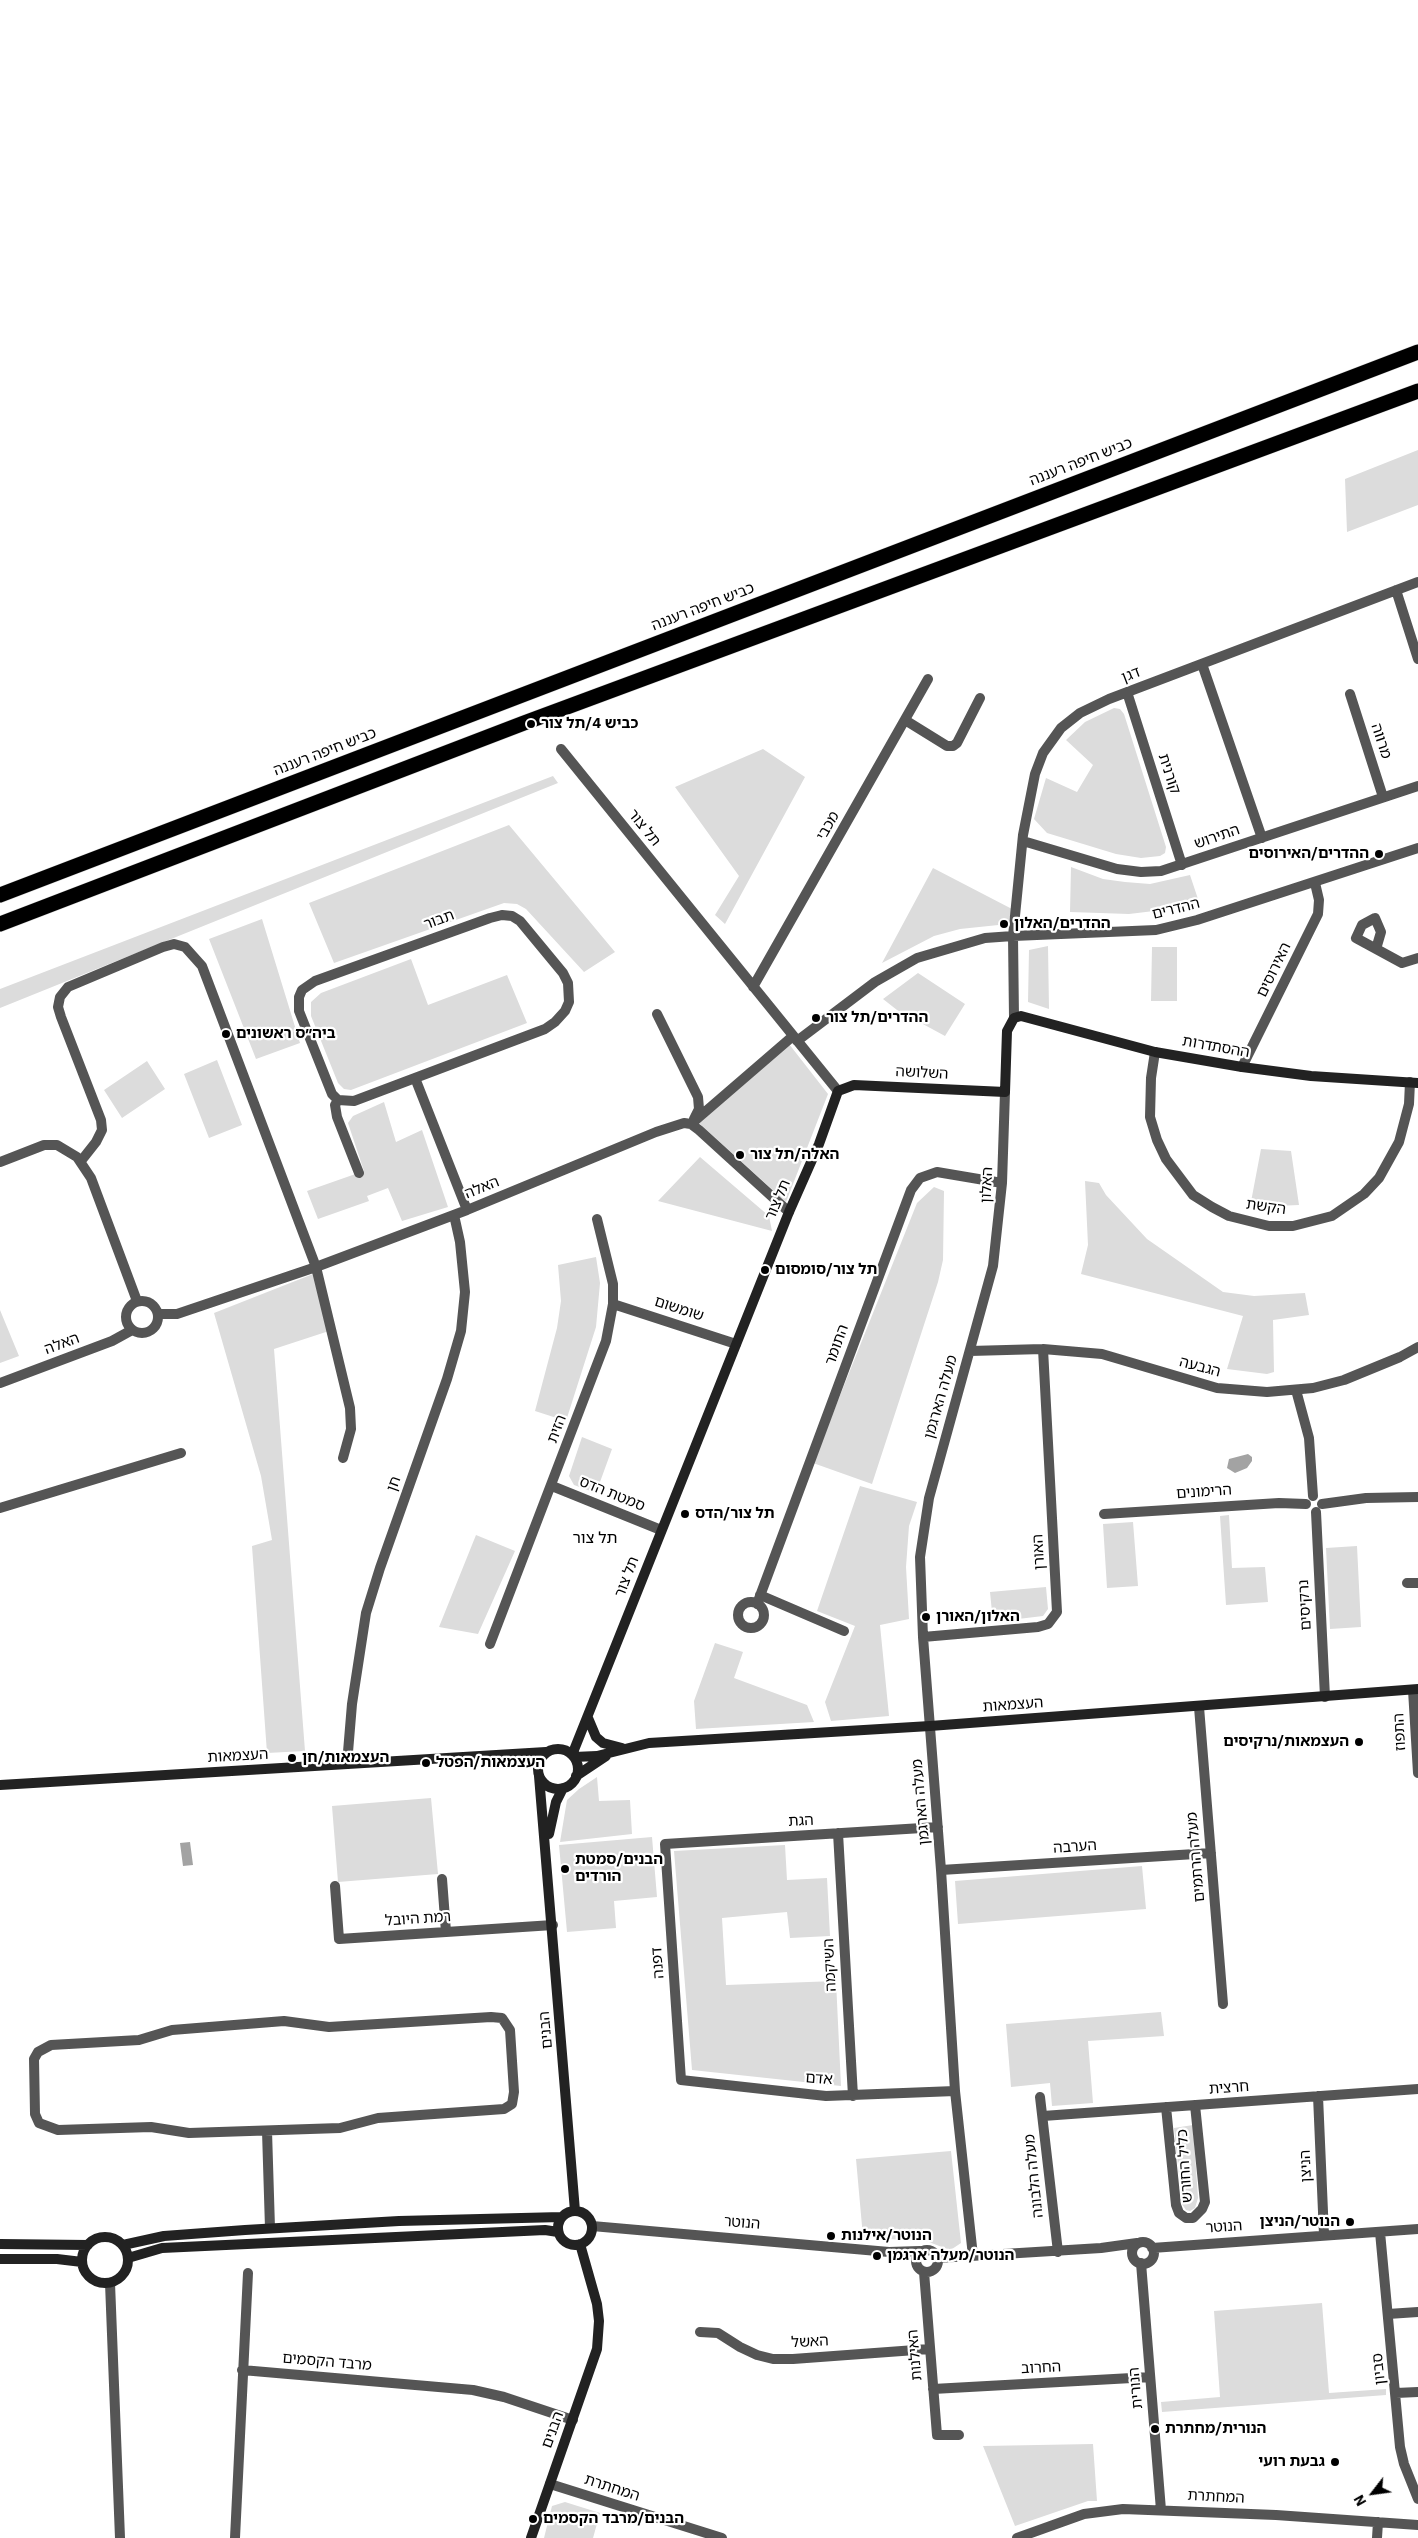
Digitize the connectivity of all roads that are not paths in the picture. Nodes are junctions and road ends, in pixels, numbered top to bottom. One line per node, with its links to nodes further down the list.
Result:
1 (1418, 352): 20 (highway, כביש חיפה רעננה)
2 (1418, 391): 21 (highway)
3 (1418, 582): 4 (street, דגן)
4 (1396, 590): 5 (street); 6 (street, דגן)
5 (1418, 659)
6 (1202, 664): 8 (street, דגן); 15 (street)
7 (928, 679): 11 (street, מכבי)
8 (1127, 692): 16 (street, דגן); 18 (street, קורנית)
9 (1350, 694): 14 (street, מרווה)
10 (980, 698): 11 (street)
11 (905, 720): 25 (street, מכבי)
12 (561, 750): 25 (street, תל צור)
13 (1418, 786): 14 (street, התירוש)
14 (1383, 797): 15 (street, התירוש)
15 (1262, 838): 18 (street, התירוש)
16 (1022, 841): 18 (street, התירוש); 22 (street, דגן)
17 (1418, 848): 19 (street, ההדרים)
18 (1182, 865)
19 (1315, 883): 22 (street, ההדרים); 30 (street, האירוסים)
20 (0, 895)
21 (0, 924)
22 (1013, 936): 27 (street); 28 (street, ההדרים)
23 (1376, 949): 24 (street)
24 (1418, 958)
25 (753, 987): 28 (street, תל צור)
26 (657, 1014): 36 (street)
27 (1014, 1018): 29 (street, ההסתדרות); 34 (street, האלון)
28 (795, 1039): 33 (street, תל צור); 36 (street, ההדרים)
29 (1155, 1052): 30 (street, ההסתדרות); 32 (street, הקשת)
30 (1242, 1067): 32 (street, ההסתדרות)
31 (415, 1078): 35 (street, תבור); 35 (street, תבור); 41 (street)
32 (1414, 1083)
33 (838, 1092): 34 (street, השלושה); 42 (street, תל צור)
34 (1005, 1092): 40 (street, האלון)
35 (338, 1100): 39 (street)
36 (691, 1124): 41 (street, האלה); 42 (street)
37 (81, 1161): 38 (street); 45 (street); 46 (street)
38 (0, 1162)
39 (359, 1173)
40 (1002, 1183): 53 (street, האלון); 68 (street, התומר)
41 (467, 1210): 43 (street, האלה)
42 (789, 1212): 50 (street, תל צור)
43 (454, 1215): 45 (street, האלה); 83 (street, חן)
44 (597, 1219): 47 (street, הזית)
45 (316, 1267): 48 (street, האלה); 57 (street)
46 (137, 1301): 48 (street); 49 (street)
47 (613, 1304): 50 (street, שומשום); 58 (street, הזית)
48 (158, 1314): 49 (street)
49 (132, 1330): 54 (street, האלה)
50 (736, 1344): 65 (street, תל צור)
51 (1418, 1347): 55 (street, הגבעה)
52 (1043, 1349): 53 (street, הגבעה); 55 (street, הגבעה); 69 (street, האורן)
53 (970, 1351): 69 (street, מעלה הארגמן)
54 (0, 1383)
55 (1296, 1390): 60 (street)
56 (181, 1452): 62 (street)
57 (343, 1458)
58 (552, 1486): 65 (street, סמטת הדס); 70 (street, הזית)
59 (1418, 1496): 61 (street)
60 (1310, 1500): 61 (street); 63 (street); 64 (street, הרימונים)
61 (1322, 1504): 63 (street)
62 (0, 1508)
63 (1316, 1512): 72 (street, נרקיסים)
64 (1104, 1514)
65 (661, 1530): 73 (street, תל צור)
66 (1407, 1583): 67 (street)
67 (1418, 1583)
68 (844, 1631)
69 (923, 1637): 76 (street, מעלה הארגמן)
70 (490, 1644)
71 (1416, 1690): 72 (street, העצמאות); 85 (street, התפוז)
72 (1325, 1697): 74 (street, העצמאות)
73 (594, 1702): 75 (street, תל צור); 77 (street, תל צור)
74 (1198, 1707): 76 (street, העצמאות); 93 (street, מעלה הרתמים)
75 (588, 1718): 78 (street); 82 (street, תל צור)
76 (930, 1726): 78 (street, העצמאות); 89 (street, מעלה הארגמן)
77 (558, 1749): 79 (street); 82 (street)
78 (623, 1749): 81 (street, העצמאות)
79 (546, 1752): 80 (street, העצמאות); 84 (street)
80 (508, 1753): 83 (street, העצמאות); 84 (street, העצמאות)
81 (611, 1753): 82 (street, העצמאות); 86 (street, העצמאות)
82 (573, 1756): 86 (street)
83 (347, 1764): 87 (street, העצמאות)
84 (539, 1772): 88 (street); 92 (street, הבנים)
85 (1418, 1773)
86 (576, 1776): 88 (street)
87 (0, 1785)
88 (562, 1788): 92 (street, הבנים)
89 (938, 1827): 90 (street, הגת); 94 (street, מעלה הארגמן)
90 (838, 1833): 91 (street, הגת); 103 (street, השיקמה)
91 (665, 1844): 100 (street, דפנה)
92 (546, 1847): 97 (street, הבנים)
93 (1211, 1853): 94 (street, הערבה); 99 (street, מעלה הרתמים)
94 (942, 1870): 102 (street, מעלה הארגמן)
95 (442, 1879): 98 (street)
96 (335, 1886): 98 (street, רמת היובל)
97 (552, 1925): 98 (street, רמת היובל); 110 (street, הבנים)
98 (446, 1932)
99 (1223, 2004)
100 (681, 2080): 103 (street, אדם)
101 (1418, 2089): 104 (street, חרצית)
102 (955, 2091): 103 (street, אדם); 128 (street, מעלה הארגמן)
103 (853, 2096)
104 (1318, 2096): 106 (street, חרצית); 117 (street, הניצן)
105 (1040, 2097): 108 (street, מעלה הלבונה)
106 (1195, 2105): 107 (street, חרצית); 107 (street, כליל החורש)
107 (1166, 2108): 108 (street, חרצית)
108 (1043, 2116): 127 (street, מעלה הלבונה)
109 (267, 2131): 109 (street); 113 (street)
110 (574, 2211): 111 (street); 112 (street)
111 (562, 2217): 113 (street); 115 (street)
112 (592, 2226): 120 (street); 126 (street, הנוטר)
113 (270, 2228): 122 (street)
114 (1418, 2229): 116 (street, הנוטר)
115 (558, 2232): 120 (street); 129 (street)
116 (1380, 2232): 117 (street, הנוטר); 138 (street, סביון)
117 (1324, 2235): 124 (street, הנוטר)
118 (1137, 2243): 123 (street); 124 (street); 132 (street)
119 (0, 2244): 121 (street)
120 (580, 2244): 146 (street, הבנים)
121 (88, 2245): 122 (street); 133 (street)
122 (123, 2245): 129 (street)
123 (1101, 2248): 127 (street); 132 (street)
124 (1152, 2248): 132 (street)
125 (920, 2251): 126 (street, הנוטר); 130 (street); 134 (street)
126 (889, 2252): 134 (street, הנוטר)
127 (1058, 2252): 128 (street)
128 (974, 2256): 130 (street)
129 (128, 2258): 136 (street)
130 (938, 2258): 134 (street)
131 (0, 2259): 133 (street)
132 (1138, 2261): 142 (street, הנורית)
133 (82, 2262): 136 (street)
134 (920, 2268): 140 (street, האילנות)
135 (248, 2273): 141 (street)
136 (110, 2283): 153 (street)
137 (1418, 2312): 138 (street)
138 (1388, 2314): 145 (street, סביון)
139 (700, 2332): 140 (street, האשל)
140 (929, 2349): 143 (street, האילנות)
141 (242, 2370): 146 (street, מרבד הקסמים); 154 (street)
142 (1150, 2377): 143 (street, החרוב); 150 (street, הנורית)
143 (933, 2389): 147 (street, האילנות)
144 (1418, 2392): 145 (street)
145 (1396, 2393): 149 (street, סביון)
146 (573, 2420): 148 (street, הבנים)
147 (959, 2435)
148 (550, 2484): 155 (street, הבנים); 156 (street, המחתרת)
149 (1418, 2499)
150 (1161, 2510): 151 (street, המחתרת); 157 (street, המחתרת)
151 (1378, 2522): 152 (street, המחתרת); 158 (street)
152 (1418, 2524)
153 (120, 2538)
154 (235, 2538)
155 (531, 2538)
156 (722, 2538)
157 (1017, 2538)
158 (1377, 2538)

